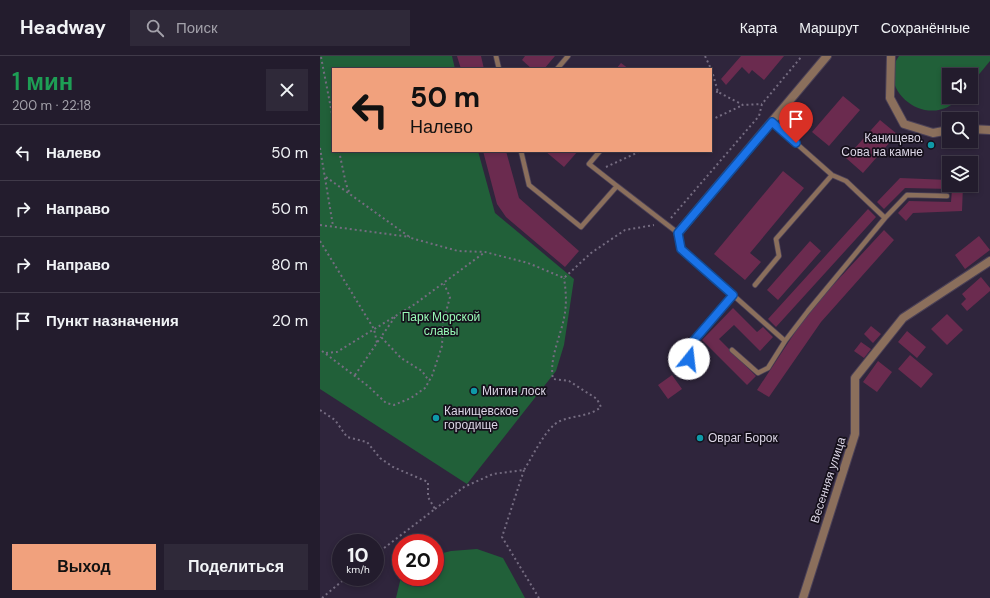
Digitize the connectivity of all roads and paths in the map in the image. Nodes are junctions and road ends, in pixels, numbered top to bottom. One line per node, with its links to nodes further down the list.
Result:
1 (496, 56): 8 (lane)
2 (568, 56): 9 (lane)
3 (705, 56): 10 (path)
4 (802, 56): 14 (path)
5 (827, 56): 18 (street)
6 (891, 56): 21 (street)
7 (320, 57): 16 (path)
8 (499, 68)
9 (558, 68)
10 (711, 68)
11 (712, 71): 13 (path)
12 (712, 91): 13 (path)
13 (718, 92): 15 (path)
14 (762, 104): 15 (path); 34 (path)
15 (742, 105): 17 (path)
16 (332, 114)
17 (712, 120)
18 (772, 122): 28 (lane); 37 (street)
19 (978, 129): 20 (street)
20 (990, 130)
21 (942, 131)
22 (320, 148): 29 (path)
23 (339, 152): 31 (path)
24 (521, 152): 30 (lane)
25 (599, 152): 27 (lane)
26 (639, 152): 27 (path)
27 (598, 170): 30 (lane)
28 (832, 175): 33 (lane); 44 (lane)
29 (326, 177): 31 (path); 36 (path)
30 (617, 186): 34 (lane)
31 (351, 195): 38 (path)
32 (947, 196): 33 (lane)
33 (885, 218): 49 (lane)
34 (666, 224): 37 (lane); 42 (path)
35 (320, 225): 36 (path)
36 (333, 227): 38 (path)
37 (678, 233): 45 (lane)
38 (412, 238): 40 (path)
39 (320, 241): 47 (path)
40 (485, 252): 42 (path); 43 (path)
41 (990, 261): 63 (street, Весенняя улица)
42 (564, 278): 57 (path)
43 (444, 284): 46 (path); 55 (path)
44 (755, 285)
45 (733, 295): 49 (lane); 53 (lane)
46 (397, 315): 47 (path); 48 (path)
47 (374, 329): 50 (path); 51 (path)
48 (381, 337): 50 (path); 55 (path)
49 (785, 341): 52 (lane)
50 (377, 343): 54 (path)
51 (321, 350): 54 (path)
52 (732, 350)
53 (700, 369)
54 (355, 375): 55 (path)
55 (429, 381)
56 (320, 410): 58 (path)
57 (524, 470): 58 (path); 62 (path)
58 (435, 509): 59 (path)
59 (384, 548)
60 (336, 586): 61 (path)
61 (322, 598)
62 (540, 598)
63 (803, 598)

